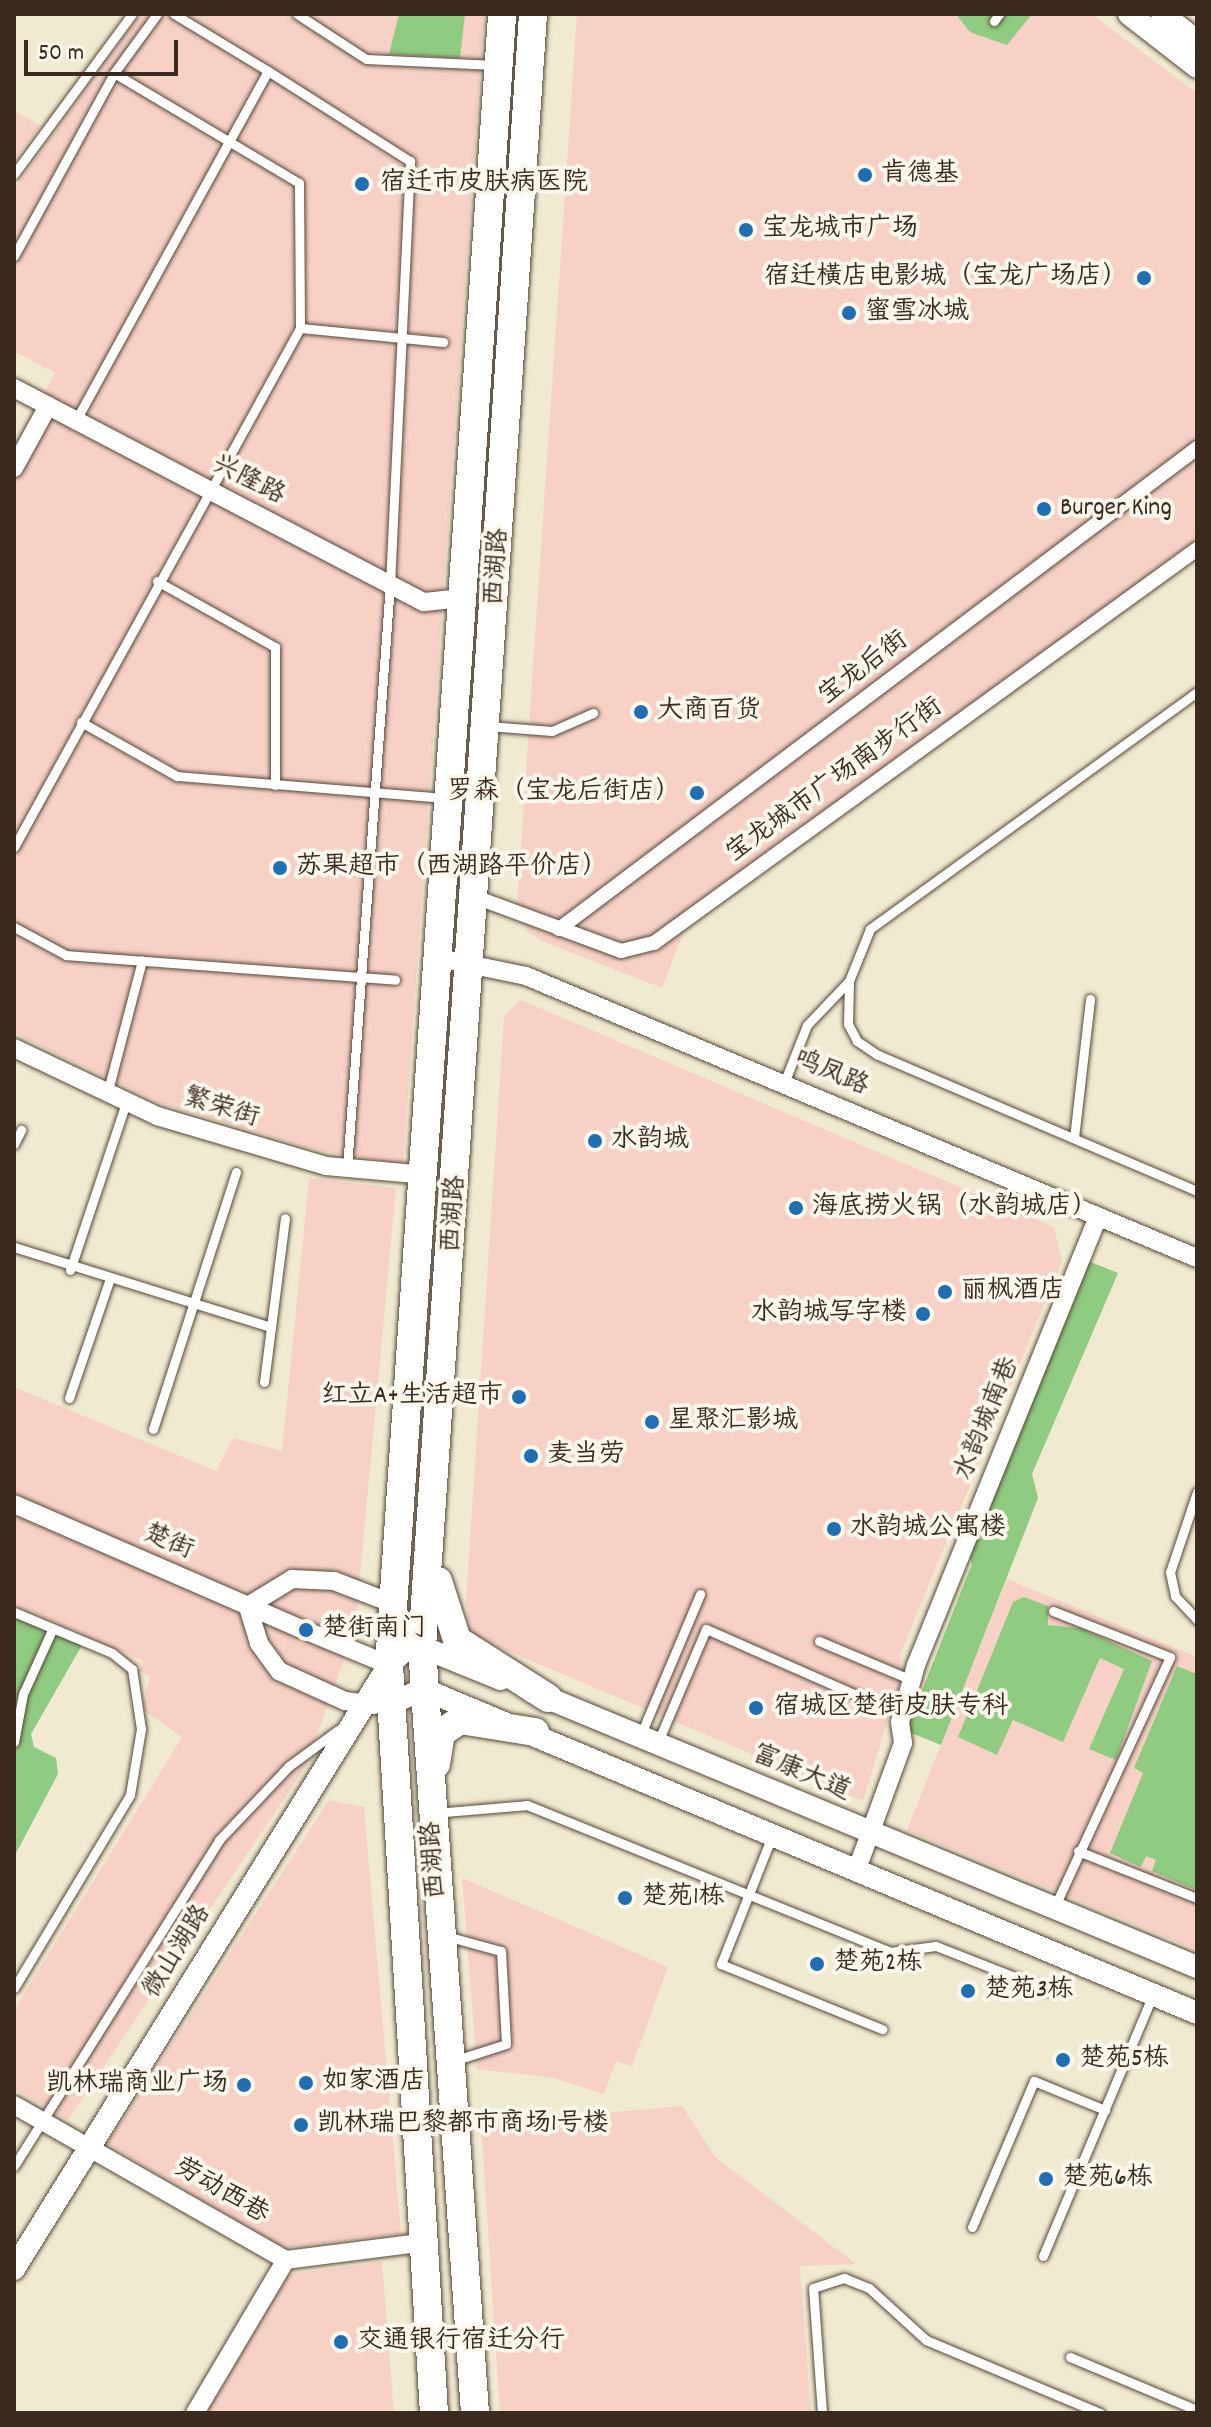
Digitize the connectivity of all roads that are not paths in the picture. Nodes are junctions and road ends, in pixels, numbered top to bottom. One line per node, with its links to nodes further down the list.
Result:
1 (132, 14): 15 (lane)
2 (157, 14): 13 (lane)
3 (174, 14): 12 (lane)
4 (297, 14): 10 (lane)
5 (502, 14): 10 (main road, 西湖路)
6 (533, 14): 33 (main road, 西湖路)
7 (1129, 14): 11 (street)
8 (1162, 14): 9 (street)
9 (1197, 41)
10 (498, 65): 29 (main road, 西湖路)
11 (1197, 67)
12 (268, 71): 14 (lane); 18 (lane)
13 (114, 73): 14 (lane); 16 (lane)
14 (229, 140): 17 (lane); 22 (lane)
15 (14, 174)
16 (14, 256)
17 (300, 328): 18 (lane); 25 (lane)
18 (404, 338): 19 (lane); 28 (lane)
19 (443, 342)
20 (14, 388): 21 (street, 兴隆路)
21 (48, 406): 22 (street, 兴隆路); 24 (street)
22 (76, 420): 25 (street, 兴隆路)
23 (1197, 448): 40 (street, 宝龙后街)
24 (14, 468)
25 (206, 488): 27 (lane); 28 (street, 兴隆路)
26 (1197, 549): 40 (street, 宝龙城市广场南步行街)
27 (157, 581): 32 (lane); 34 (lane)
28 (390, 584): 29 (street, 兴隆路); 35 (lane)
29 (463, 598): 36 (main road, 西湖路)
30 (1197, 692): 46 (lane)
31 (593, 713): 33 (lane)
32 (81, 722): 34 (lane); 37 (lane)
33 (488, 726): 38 (main road, 西湖路)
34 (275, 785): 35 (lane)
35 (371, 793): 36 (lane); 44 (lane)
36 (450, 798): 41 (main road, 西湖路)
37 (14, 847)
38 (478, 898): 40 (street, 宝龙城市广场南步行街); 43 (main road, 西湖路)
39 (14, 927): 42 (lane)
40 (559, 929)
41 (439, 958): 43 (street, 鸣凤路); 57 (main road, 西湖路)
42 (142, 961): 44 (lane); 50 (lane)
43 (474, 963): 49 (street, 鸣凤路); 72 (main road, 西湖路)
44 (363, 978): 45 (lane); 55 (lane)
45 (395, 980)
46 (849, 981): 49 (lane); 53 (lane)
47 (1090, 999): 53 (lane)
48 (14, 1048): 50 (street, 繁荣街)
49 (784, 1083): 59 (street, 鸣凤路)
50 (107, 1094): 51 (street, 繁荣街)
51 (126, 1103): 55 (street, 繁荣街); 63 (lane)
52 (21, 1130): 54 (lane)
53 (1074, 1138): 58 (lane)
54 (14, 1144)
55 (347, 1169): 57 (street, 繁荣街)
56 (236, 1172): 65 (lane)
57 (427, 1175): 74 (main road, 西湖路)
58 (1197, 1191)
59 (1098, 1216): 62 (street, 鸣凤路); 83 (street, 水韵城南巷)
60 (285, 1218): 66 (lane)
61 (14, 1247): 63 (lane)
62 (1197, 1258)
63 (70, 1270): 64 (lane)
64 (110, 1278): 65 (lane); 68 (lane)
65 (194, 1303): 66 (lane); 69 (lane)
66 (271, 1327): 67 (lane)
67 (264, 1382)
68 (69, 1398)
69 (153, 1429)
70 (1197, 1492): 78 (lane)
71 (14, 1504): 75 (street, 楚街)
72 (432, 1516): 81 (main road, 西湖路); 85 (main road)
73 (700, 1594): 89 (lane)
74 (391, 1603): 75 (street); 81 (street); 82 (main road, 西湖路)
75 (248, 1606): 82 (street, 楚街); 86 (street)
76 (1053, 1611): 95 (lane)
77 (14, 1612): 79 (lane)
78 (1197, 1620)
79 (53, 1628): 90 (lane); 102 (lane)
80 (819, 1641): 83 (lane)
81 (422, 1647): 82 (street); 84 (main road, 西湖路); 85 (street, 富康大道)
82 (389, 1665): 86 (main road, 西湖路)
83 (912, 1680): 93 (street, 水韵城南巷)
84 (423, 1689): 86 (street); 88 (street); 94 (main road, 西湖路)
85 (548, 1698): 89 (street, 富康大道)
86 (377, 1704): 110 (lane); 111 (street, 微山湖路); 114 (main road, 西湖路)
87 (879, 1705): 89 (lane)
88 (535, 1732): 92 (street); 94 (main road)
89 (648, 1740): 93 (street, 富康大道)
90 (14, 1742)
91 (446, 1812): 97 (lane)
92 (773, 1833): 96 (street); 97 (lane)
93 (870, 1833): 96 (street, 水韵城南巷); 99 (street, 富康大道)
94 (434, 1844): 100 (main road, 西湖路)
95 (1078, 1851): 98 (lane); 99 (lane)
96 (857, 1869): 104 (street)
97 (748, 1896): 103 (lane); 106 (lane)
98 (1197, 1898)
99 (1054, 1908): 101 (street, 富康大道)
100 (441, 1934): 107 (main road, 西湖路); 107 (lane)
101 (1197, 1967)
102 (14, 1988)
103 (1050, 1991)
104 (1153, 1994): 105 (street); 109 (lane)
105 (1197, 2013)
106 (882, 2029)
107 (450, 2062): 122 (main road, 西湖路)
108 (14, 2105): 110 (street, 劳动西巷)
109 (1105, 2110): 113 (lane); 115 (lane)
110 (42, 2120): 111 (street, 劳动西巷); 112 (lane)
111 (90, 2147): 116 (street, 劳动西巷); 117 (street, 微山湖路)
112 (14, 2166)
113 (972, 2227)
114 (419, 2243): 116 (street); 121 (main road, 西湖路)
115 (1043, 2256)
116 (286, 2260): 120 (street)
117 (14, 2269)
118 (1070, 2357): 119 (lane)
119 (1197, 2410)
120 (195, 2413)
121 (434, 2413)
122 (475, 2413)
123 (822, 2413): 124 (lane)
124 (1100, 2413)

